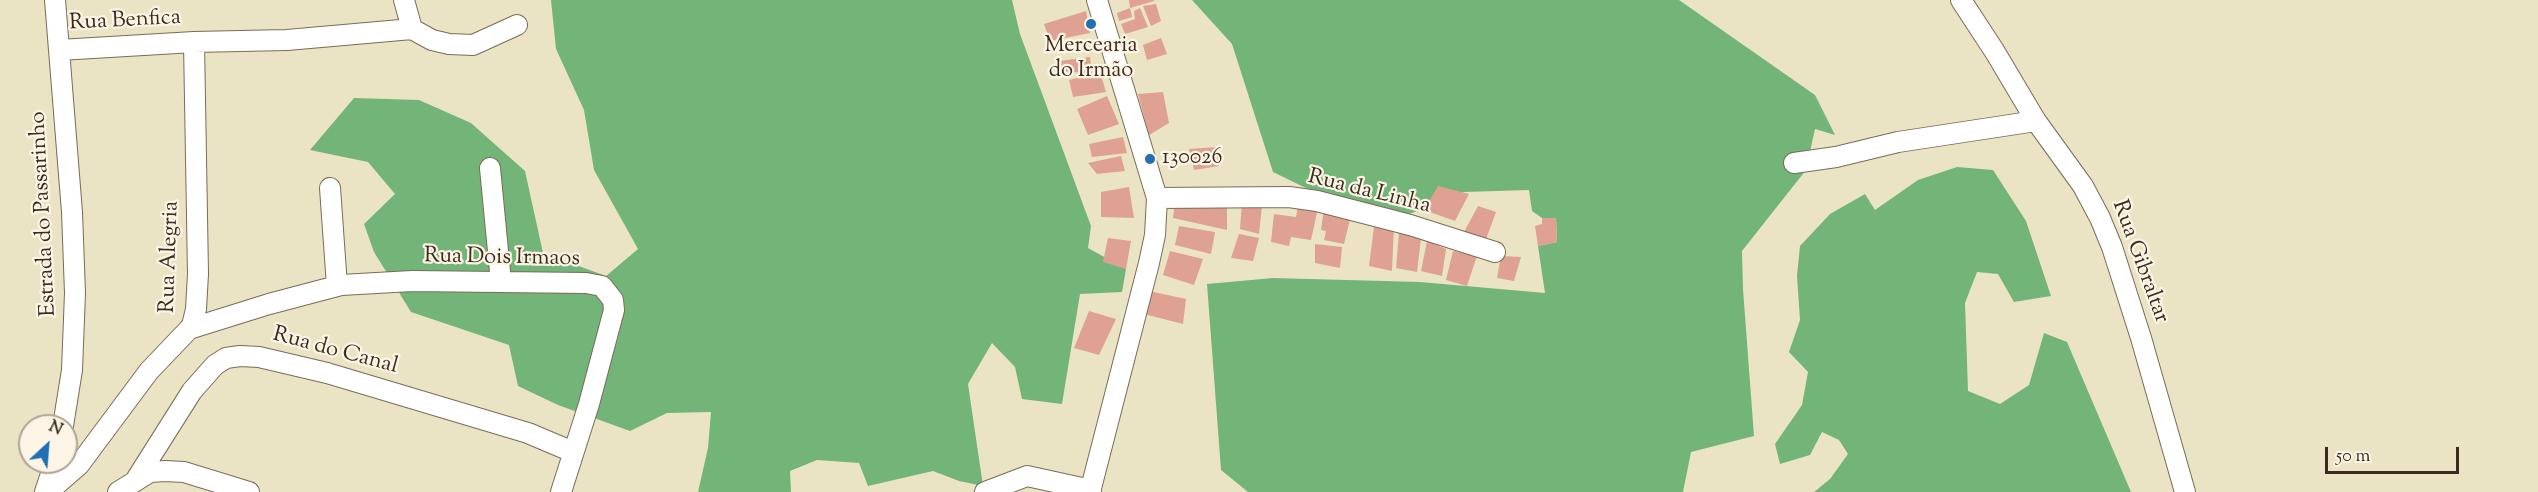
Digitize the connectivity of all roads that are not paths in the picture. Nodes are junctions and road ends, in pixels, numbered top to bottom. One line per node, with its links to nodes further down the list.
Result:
1 (55, 0): 8 (street, Estrada do Passarinho)
2 (404, 0): 6 (street)
3 (1097, 0): 13 (street)
4 (1963, 4): 9 (street, Rua Gibraltar)
5 (517, 25): 6 (street)
6 (412, 29): 7 (street, Rua Benfica)
7 (194, 42): 8 (street, Rua Benfica); 17 (street, Rua Alegria)
8 (59, 50): 18 (street, Estrada do Passarinho)
9 (2036, 121): 10 (street); 28 (street, Rua Gibraltar)
10 (1794, 163)
11 (490, 168): 15 (street)
12 (330, 188): 16 (street)
13 (1157, 198): 14 (street, Rua da Linha); 22 (street)
14 (1495, 252)
15 (501, 282): 16 (street, Rua Dois Irmaos); 19 (street, Rua Dois Irmaos)
16 (338, 286): 17 (street, Rua Dois Irmaos)
17 (189, 329): 23 (street, Rua Alegria)
18 (65, 414)
19 (573, 452): 21 (street, Rua do Canal); 26 (street, Rua Dois Irmaos)
20 (51, 474): 23 (street)
21 (137, 478): 24 (street); 25 (street)
22 (1090, 491): 27 (street)
23 (46, 492)
24 (118, 492)
25 (249, 492)
26 (561, 492)
27 (985, 492)
28 (2186, 492)

